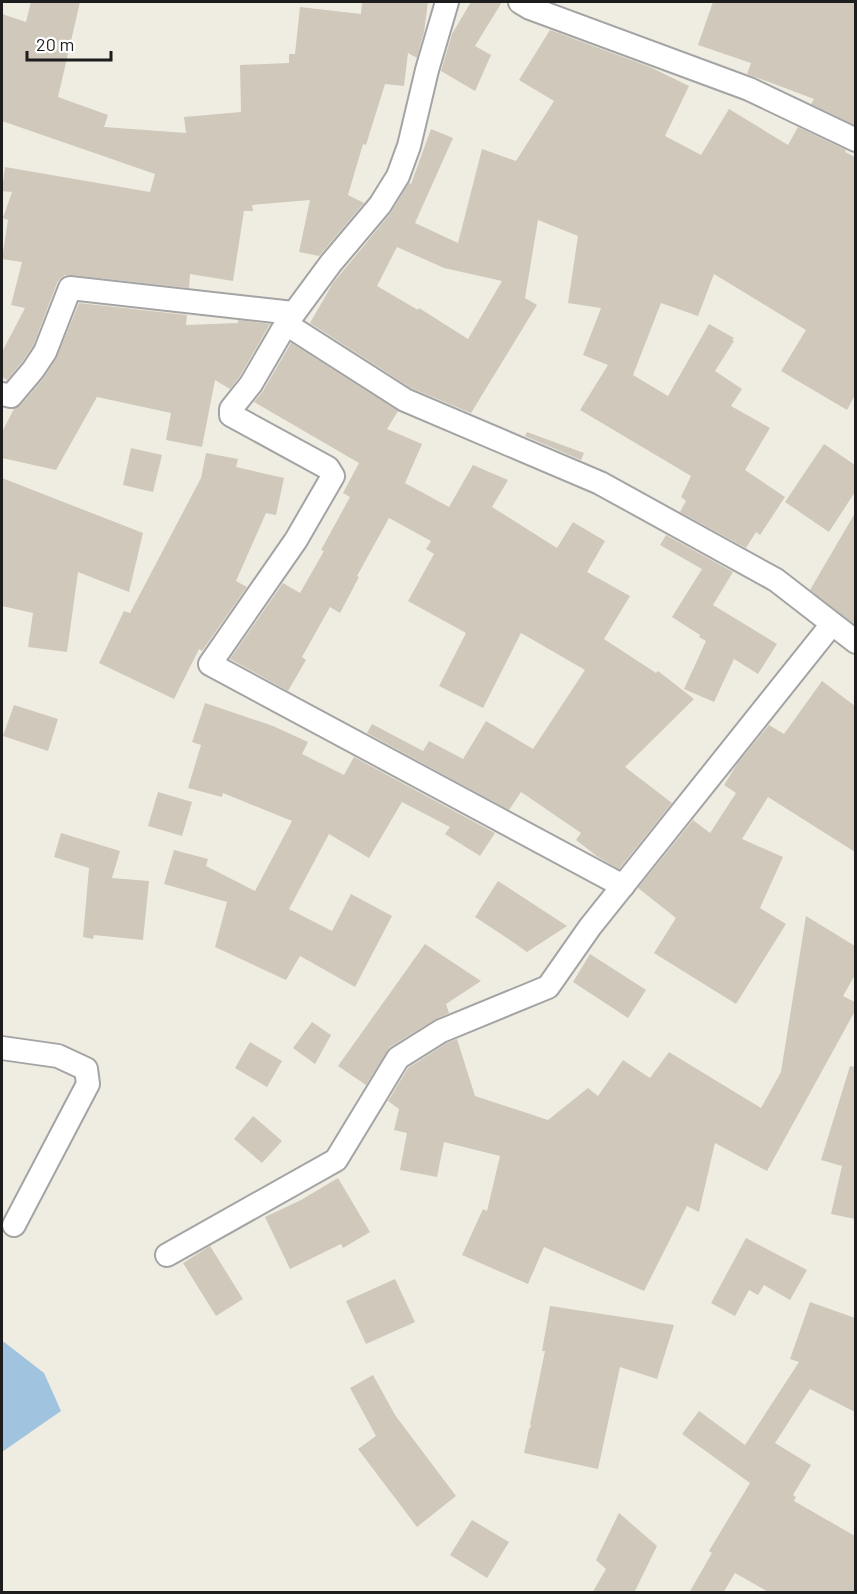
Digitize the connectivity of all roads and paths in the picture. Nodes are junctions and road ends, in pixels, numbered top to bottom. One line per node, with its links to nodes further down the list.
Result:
1 (447, 2): 4 (street)
2 (520, 2): 3 (street)
3 (855, 140)
4 (290, 319): 5 (street); 6 (street); 8 (street)
5 (2, 394)
6 (832, 624): 7 (street); 8 (street)
7 (855, 642)
8 (623, 886): 11 (street)
9 (2, 1048): 10 (street)
10 (14, 1225)
11 (167, 1255)

